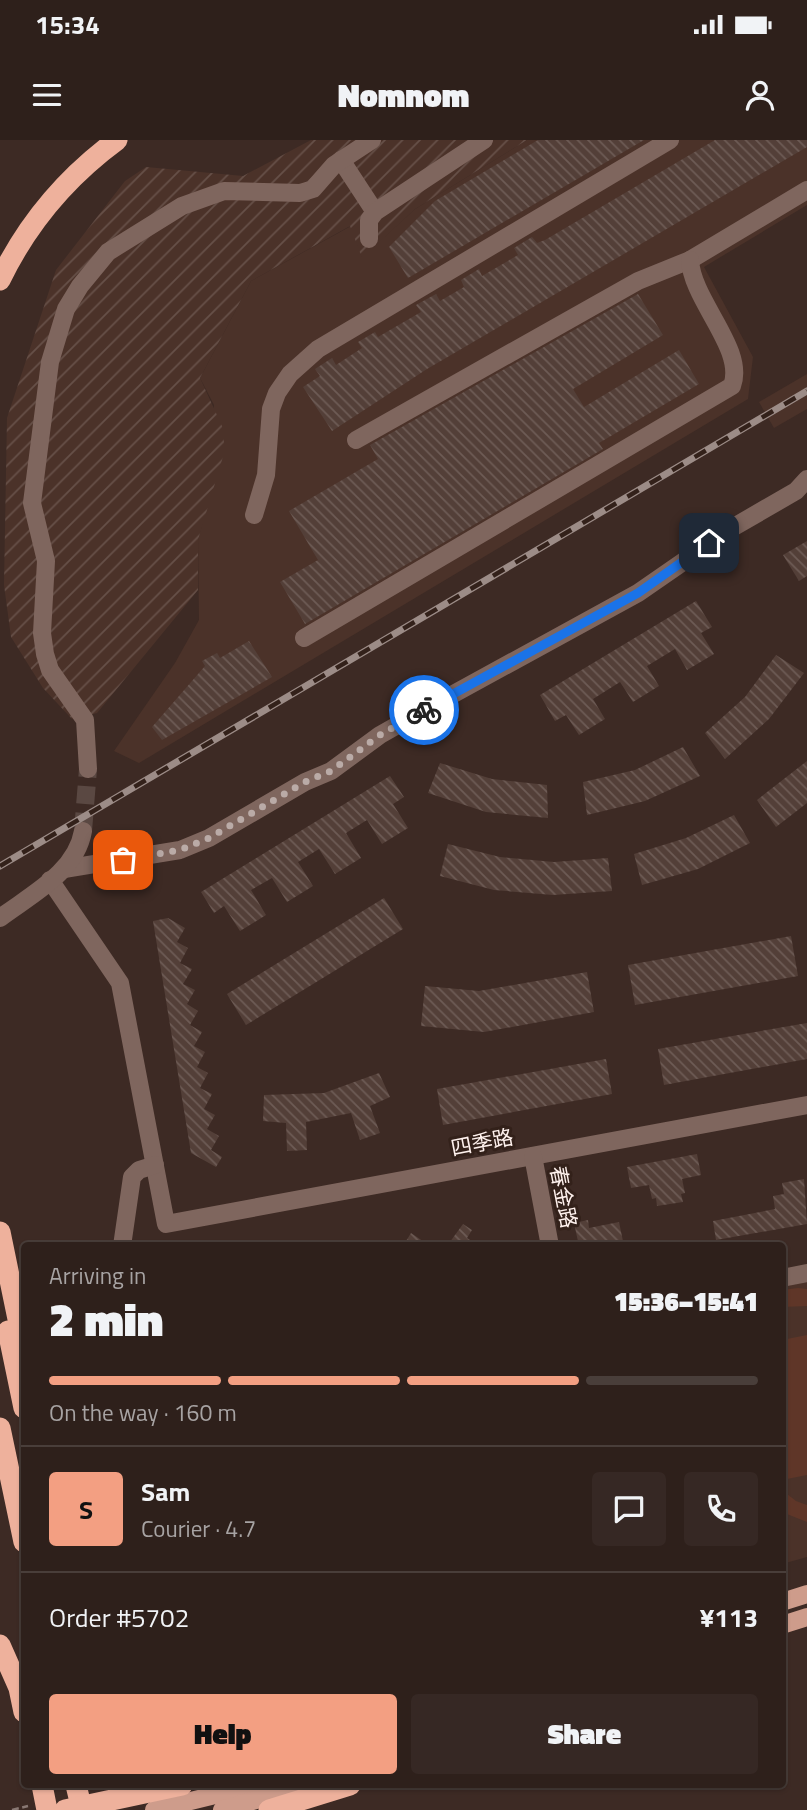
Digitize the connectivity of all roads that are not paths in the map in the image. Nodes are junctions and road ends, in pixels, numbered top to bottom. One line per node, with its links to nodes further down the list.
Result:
1 (117, 140): 10 (highway)
2 (372, 140): 5 (street)
3 (484, 140): 7 (street)
4 (670, 140): 13 (street)
5 (341, 160): 7 (street); 15 (street)
6 (807, 190): 9 (street)
7 (375, 212): 8 (street)
8 (369, 239)
9 (690, 260): 11 (street); 14 (street)
10 (0, 280)
11 (356, 440)
12 (807, 479): 17 (street)
13 (254, 515)
14 (304, 638)
15 (88, 769)
16 (83, 831): 17 (street)
17 (57, 875): 18 (street); 21 (street)
18 (0, 918)
19 (807, 1105): 20 (street, 四季路)
20 (533, 1156): 21 (street, 四季路); 24 (street, 春金路)
21 (155, 1165): 23 (street)
22 (0, 1232): 28 (highway)
23 (123, 1242)
24 (549, 1242)
25 (807, 1273): 26 (street)
26 (786, 1277)
27 (0, 1293): 29 (highway)
28 (21, 1334)
29 (21, 1394)
30 (0, 1428): 31 (highway)
31 (21, 1528)
32 (807, 1594): 33 (main road)
33 (786, 1601)
34 (807, 1617): 35 (main road)
35 (786, 1624)
36 (0, 1645): 37 (highway)
37 (21, 1700)
38 (43, 1788): 46 (highway)
39 (77, 1788): 48 (highway)
40 (105, 1788): 49 (highway)
41 (168, 1788): 47 (highway)
42 (244, 1788): 50 (main road)
43 (297, 1788): 51 (main road)
44 (340, 1788): 52 (highway)
45 (352, 1788): 53 (highway)
46 (47, 1810)
47 (65, 1810)
48 (82, 1810)
49 (110, 1810)
50 (154, 1810)
51 (222, 1810)
52 (269, 1810)
53 (307, 1810)

